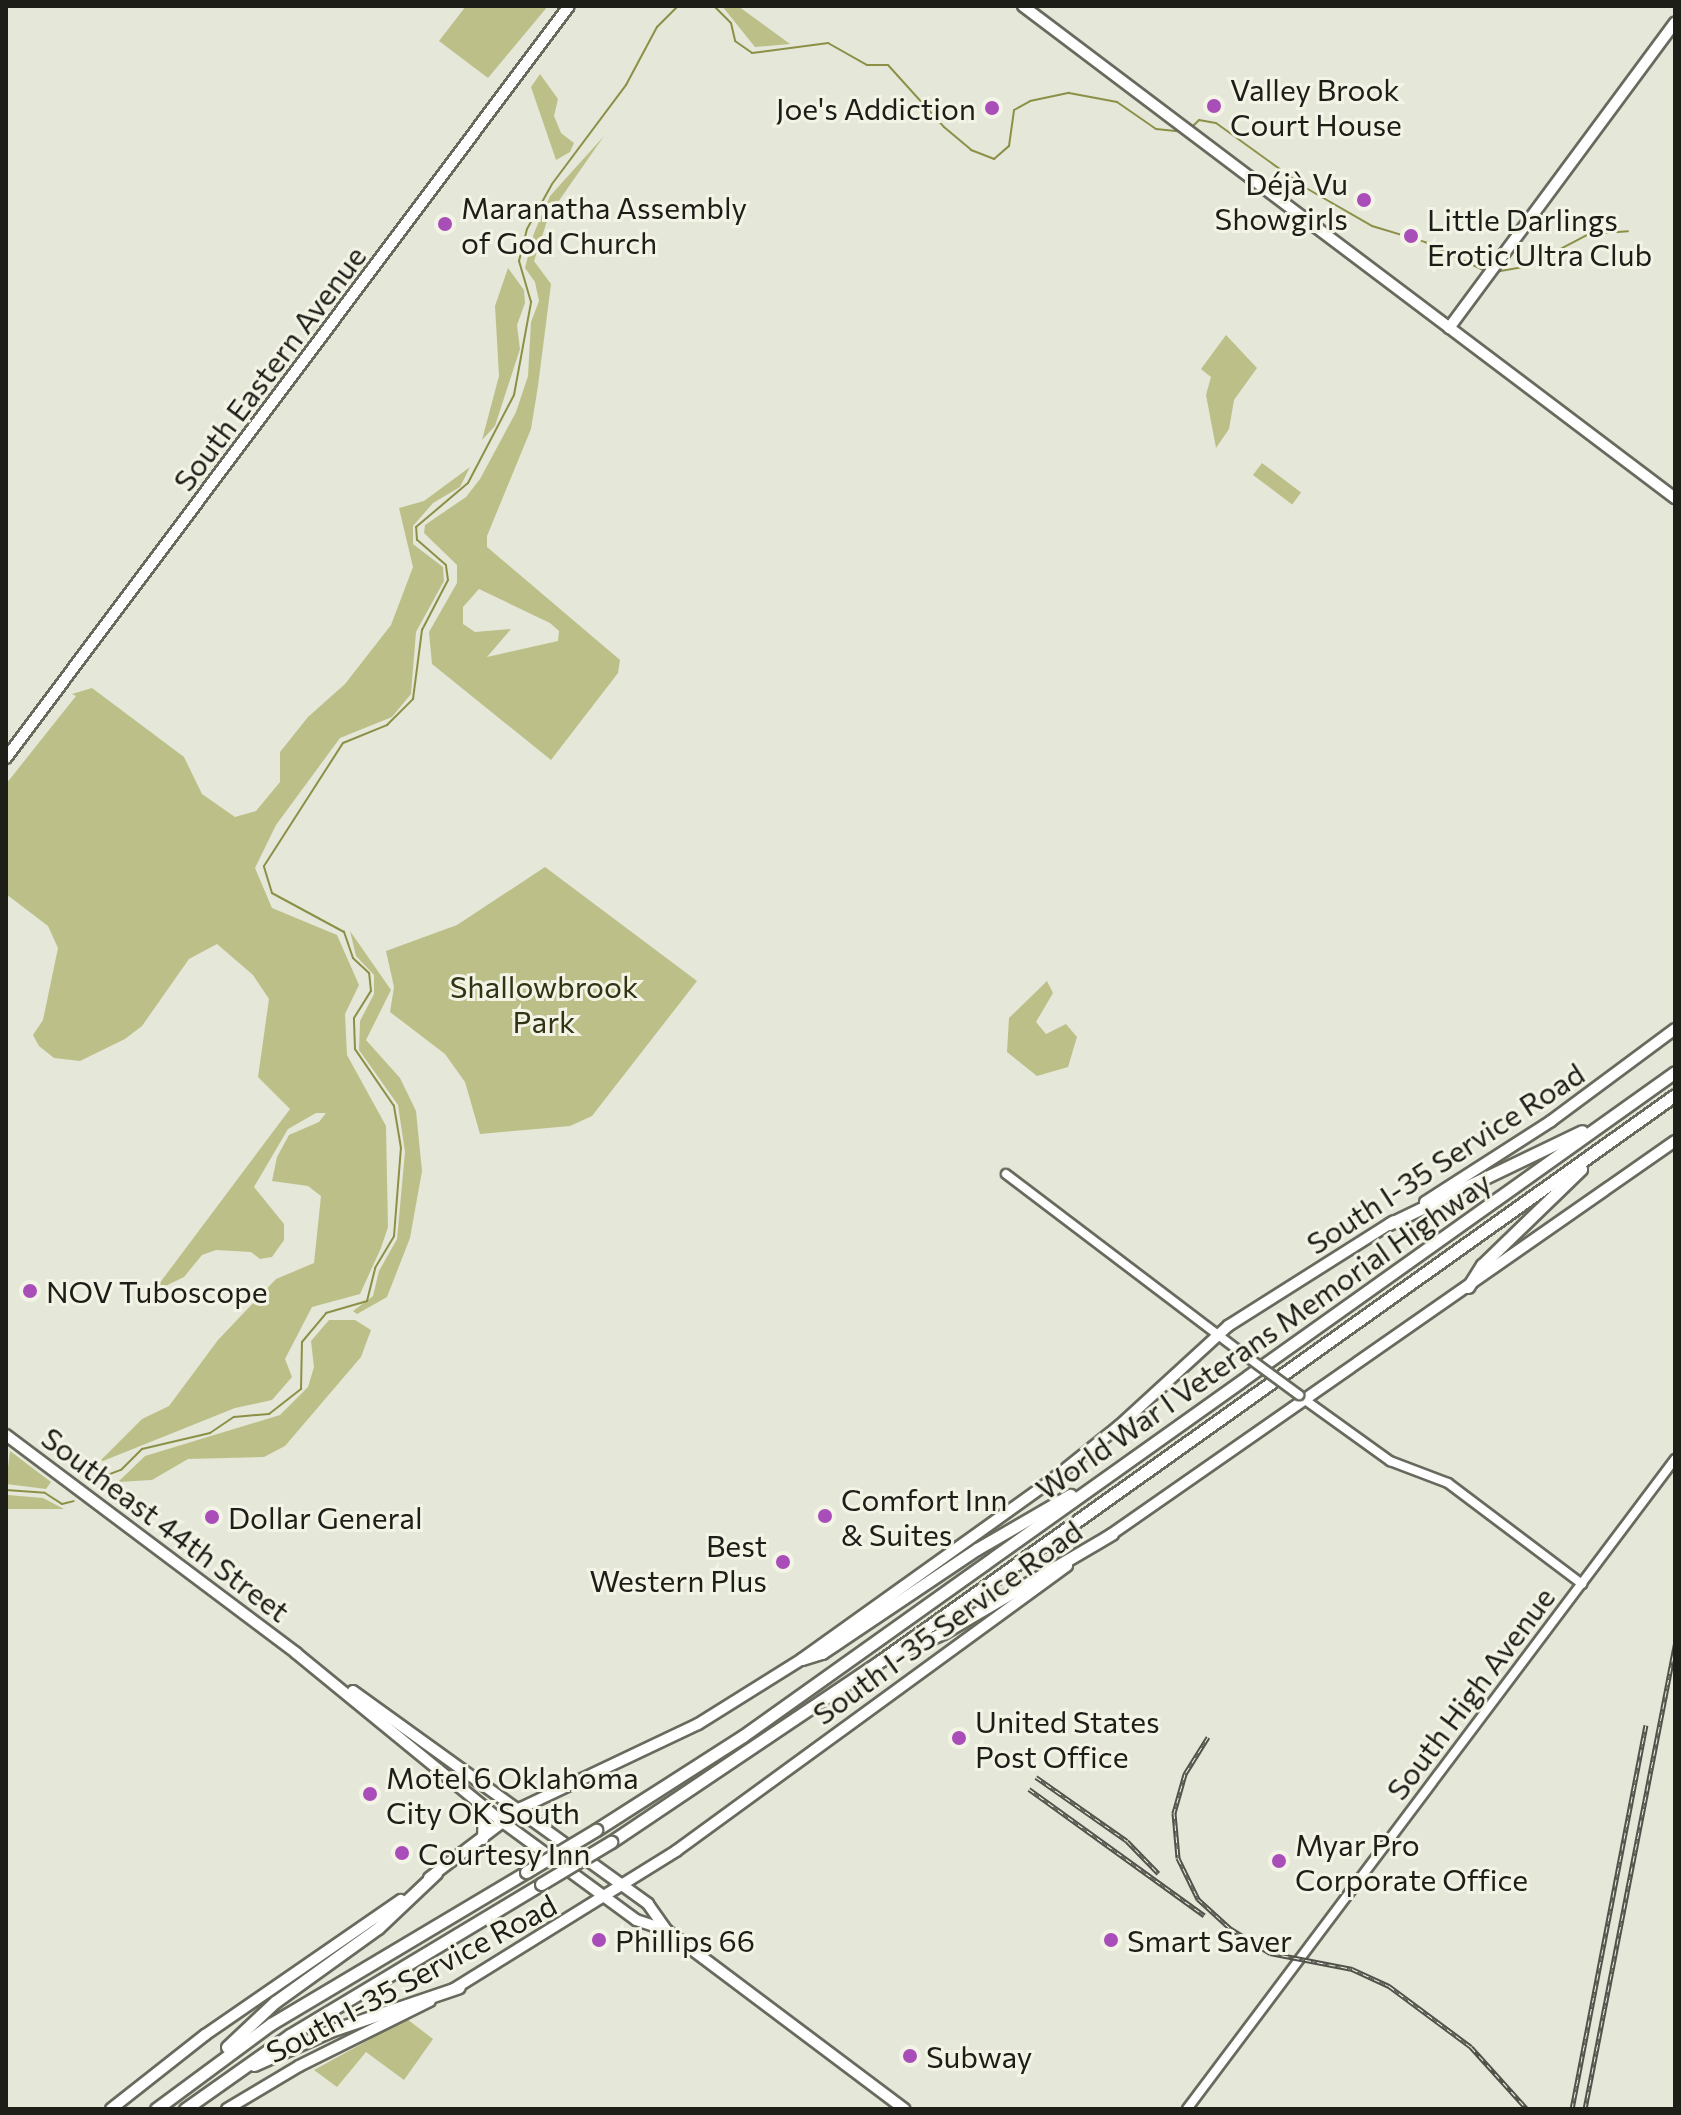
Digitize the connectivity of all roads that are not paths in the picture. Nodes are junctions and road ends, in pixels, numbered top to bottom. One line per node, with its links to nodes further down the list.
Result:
1 (569, 6): 6 (main road, South Eastern Avenue)
2 (1023, 6): 4 (main road)
3 (1675, 23): 4 (main road)
4 (1449, 328): 5 (main road)
5 (1675, 498)
6 (6, 758)
7 (1675, 1029): 14 (main road, South I-35 Service Road)
8 (1675, 1072): 10 (highway, World War I Veterans Memorial Highway)
9 (1675, 1095): 12 (highway, World War I Veterans Memorial Highway)
10 (1605, 1121): 14 (highway); 20 (highway, World War I Veterans Memorial Highway)
11 (1675, 1141): 15 (main road, South I-35 Service Road)
12 (1606, 1144): 15 (highway); 25 (highway, World War I Veterans Memorial Highway)
13 (1006, 1174): 16 (street)
14 (1389, 1224): 16 (main road, South I-35 Service Road)
15 (1468, 1287): 17 (main road, South I-35 Service Road)
16 (1217, 1334): 17 (street, bridge); 24 (main road, South I-35 Service Road)
17 (1303, 1399): 21 (main road, South I-35 Service Road); 22 (street)
18 (6, 1435): 23 (main road, Southeast 44th Street)
19 (1675, 1459): 22 (street, South High Avenue)
20 (1110, 1474): 24 (highway); 37 (highway, World War I Veterans Memorial Highway, bridge)
21 (1112, 1534): 25 (highway); 30 (main road, South I-35 Service Road)
22 (1582, 1584): 44 (street, South High Avenue)
23 (296, 1653): 26 (main road, Southeast 44th Street); 27 (main road, Southeast 44th Street)
24 (802, 1659): 27 (main road, South I-35 Service Road)
25 (879, 1662): 38 (highway, World War I Veterans Memorial Highway, bridge)
26 (484, 1808): 28 (main road, Southeast 44th Street); 29 (main road)
27 (521, 1808): 28 (main road, South I-35 Service Road); 32 (main road, Southeast 44th Street)
28 (504, 1823): 29 (main road, South I-35 Service Road); 33 (main road, Southeast 44th Street)
29 (483, 1839): 31 (main road, South I-35 Service Road)
30 (646, 1872): 32 (main road, South I-35 Service Road); 34 (main road)
31 (436, 1873): 37 (highway); 39 (main road, South I-35 Service Road)
32 (624, 1886): 33 (main road, South I-35 Service Road); 34 (main road, Southeast 44th Street)
33 (605, 1898): 35 (main road, Southeast 44th Street); 36 (main road, South I-35 Service Road)
34 (648, 1904): 35 (main road, Southeast 44th Street)
35 (666, 1930): 43 (main road, Southeast 44th Street)
36 (459, 1987): 38 (highway); 42 (main road, South I-35 Service Road)
37 (194, 2078): 40 (highway, World War I Veterans Memorial Highway)
38 (224, 2079): 41 (highway, World War I Veterans Memorial Highway)
39 (111, 2109)
40 (156, 2109)
41 (185, 2109)
42 (227, 2109)
43 (904, 2109)
44 (1187, 2109)

